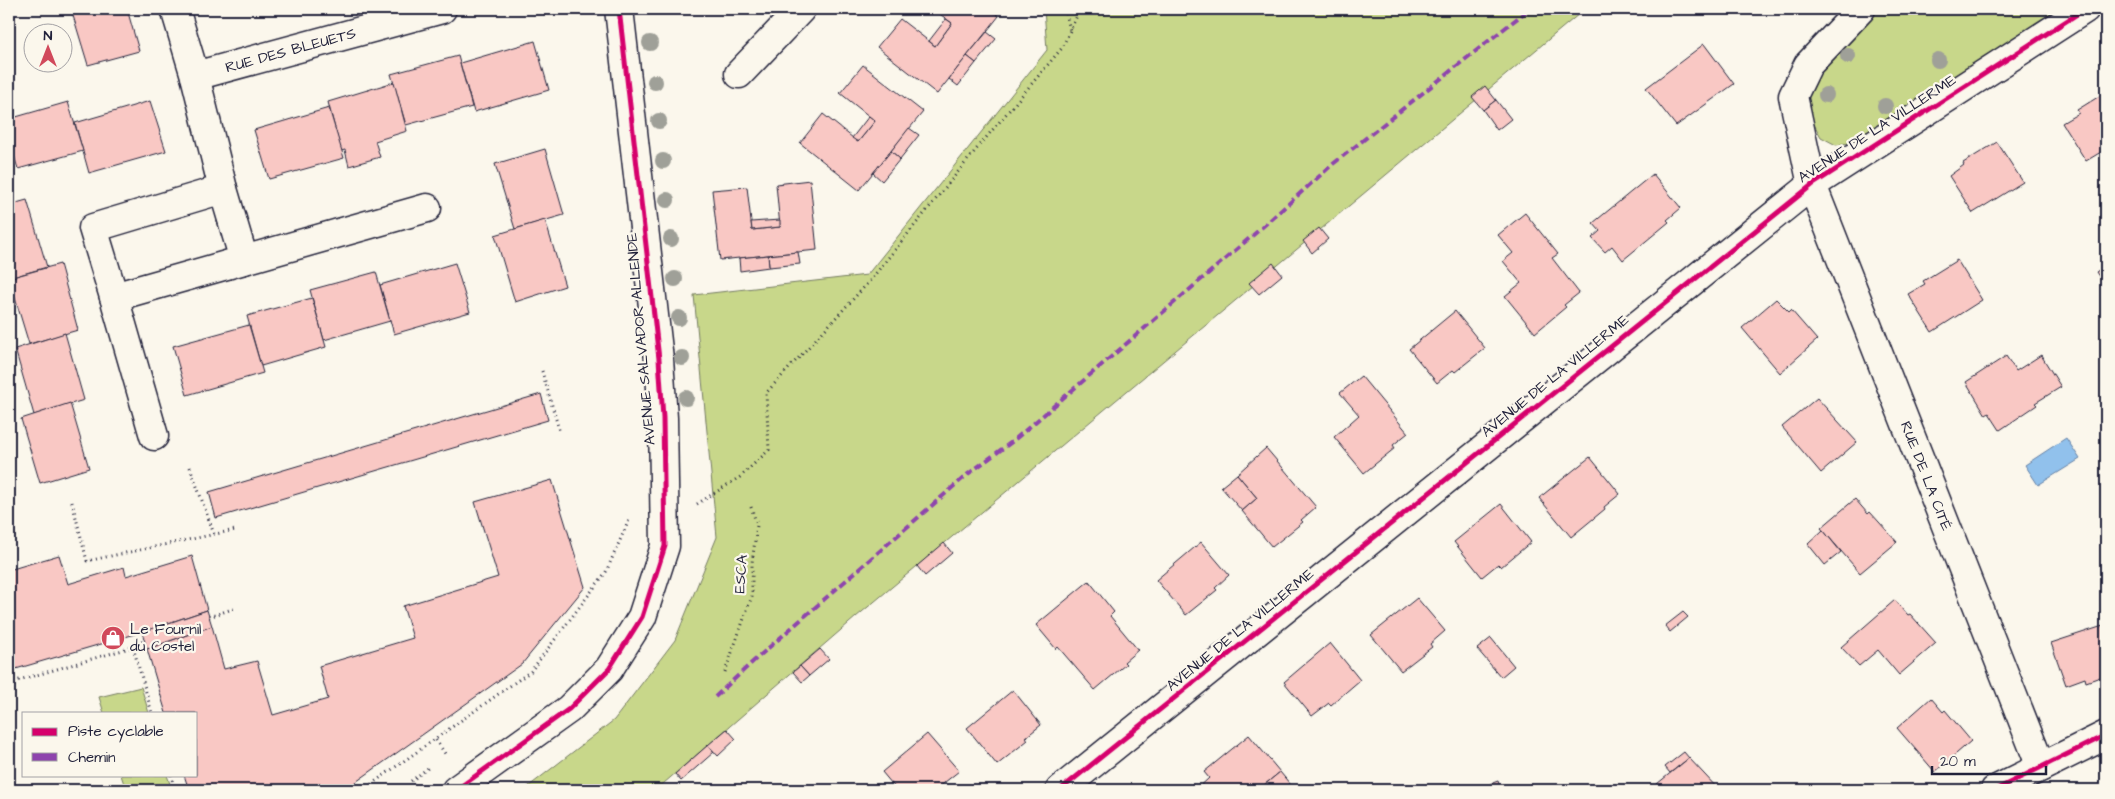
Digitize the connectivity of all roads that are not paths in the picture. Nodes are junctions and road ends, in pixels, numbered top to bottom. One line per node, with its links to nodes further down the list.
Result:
1 (175, 9): 8 (street)
2 (442, 9): 8 (street, RUE DES BLEUETS)
3 (618, 9): 17 (street, AVENUE SALVADOR ALLENDE)
4 (801, 9): 7 (street)
5 (1861, 9): 9 (street, AVENUE DE LA VILLERME)
6 (2085, 9): 9 (street, AVENUE DE LA VILLERME)
7 (739, 74)
8 (195, 76): 10 (street)
9 (1812, 185): 16 (street, RUE DE LA CITÉ); 18 (street, AVENUE DE LA VILLERME)
10 (223, 189): 12 (street); 13 (street)
11 (427, 208): 12 (street)
12 (244, 260): 13 (street)
13 (114, 297): 14 (street)
14 (154, 436)
15 (2106, 735): 16 (street)
16 (2041, 767): 19 (street)
17 (456, 790)
18 (1060, 790)
19 (1995, 790)

